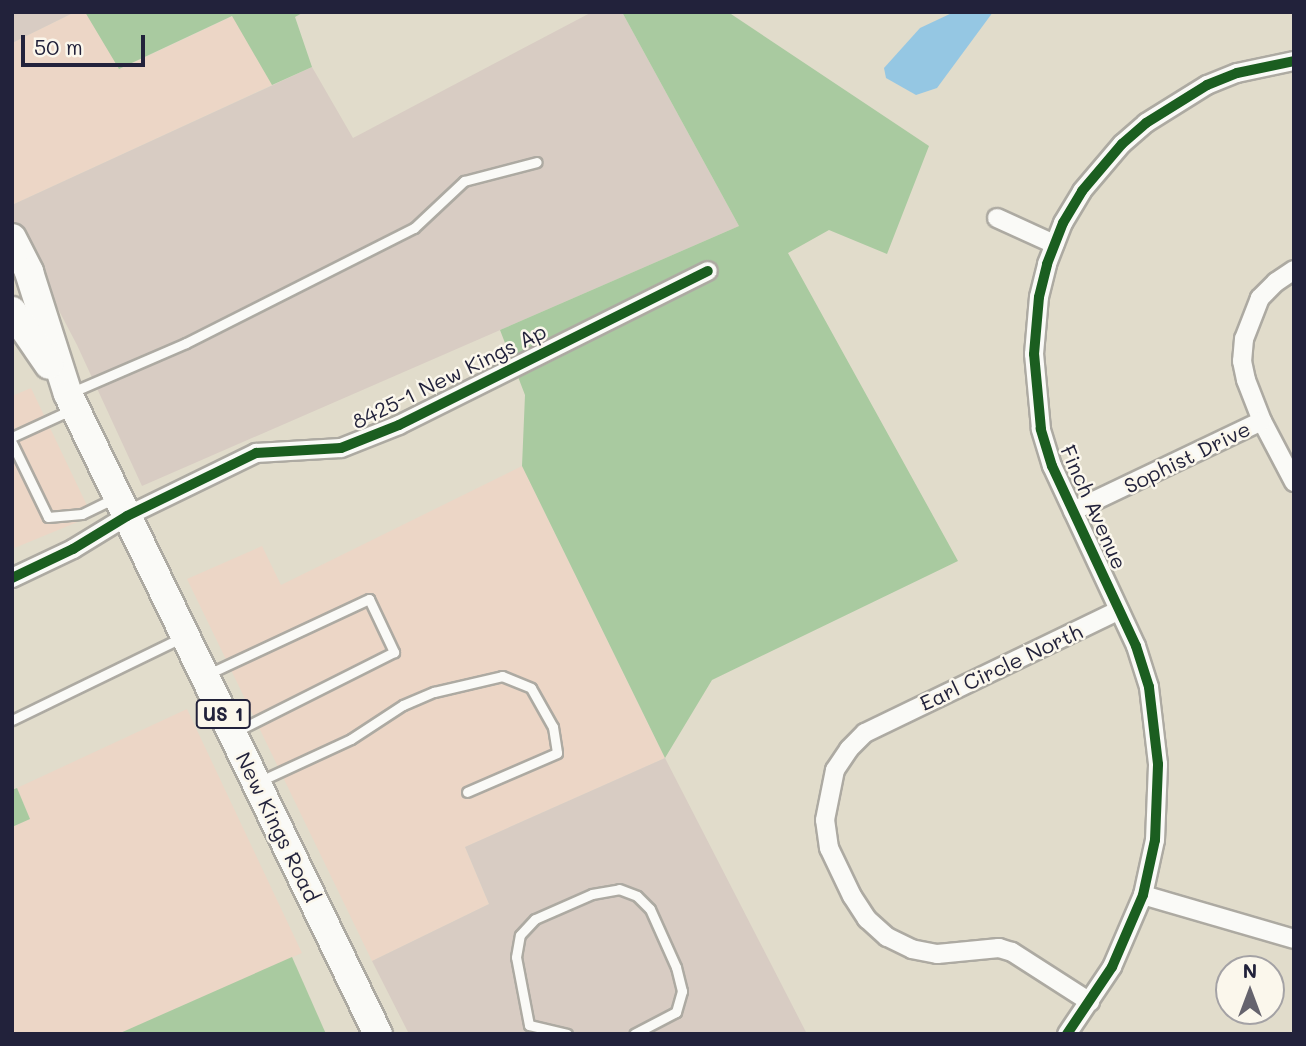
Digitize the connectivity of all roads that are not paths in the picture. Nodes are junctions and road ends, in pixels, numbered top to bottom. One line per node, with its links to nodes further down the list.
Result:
1 (1294, 61): 5 (street, Finch Avenue)
2 (537, 162): 9 (lane)
3 (997, 218): 5 (street)
4 (12, 238): 9 (highway, New Kings Road / US 1)
5 (1054, 244): 15 (street, Finch Avenue)
6 (1294, 270): 10 (street)
7 (708, 271): 14 (street, 8425-1 New Kings Ap)
8 (12, 311): 9 (highway, New Kings Road / US 1)
9 (72, 401): 11 (lane); 14 (highway, New Kings Road / US 1)
10 (1262, 421): 13 (street); 15 (street, Sophist Drive)
11 (12, 437)
12 (12, 443): 14 (lane)
13 (1294, 482)
14 (123, 506): 16 (street, 8425-1 New Kings Ap); 18 (highway, New Kings Road / US 1)
15 (1073, 511): 17 (street, Finch Avenue)
16 (12, 578)
17 (1119, 610): 24 (street, Finch Avenue); 26 (street, Earl Circle North)
18 (186, 636): 19 (highway, New Kings Road / US 1); 20 (lane)
19 (205, 676): 21 (highway, New Kings Road / US 1); 21 (lane)
20 (12, 720)
21 (233, 733): 22 (highway, New Kings Road / US 1)
22 (256, 782): 23 (lane); 28 (highway, New Kings Road / US 1)
23 (467, 792)
24 (1143, 895): 25 (street); 26 (street, Finch Avenue)
25 (1294, 939)
26 (1090, 1002): 32 (street, Finch Avenue)
27 (529, 1025): 29 (lane); 30 (lane); 31 (lane)
28 (378, 1034)
29 (521, 1034)
30 (567, 1034)
31 (634, 1034)
32 (1067, 1034)

